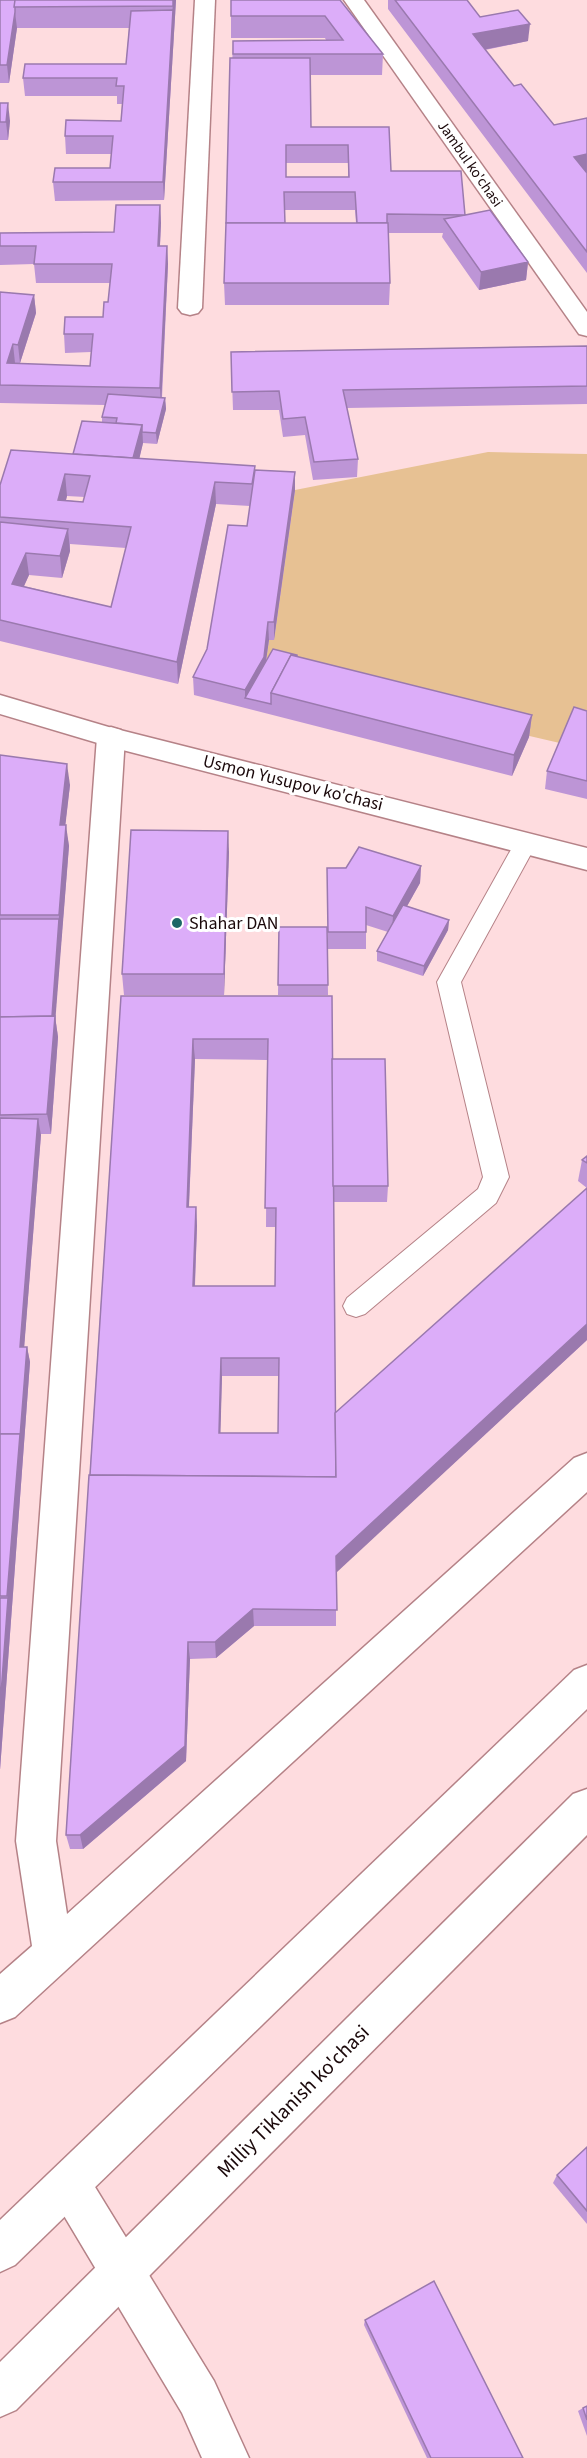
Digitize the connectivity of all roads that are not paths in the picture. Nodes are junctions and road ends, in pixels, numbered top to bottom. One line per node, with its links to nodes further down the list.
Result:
1 (205, 0): 3 (street)
2 (354, 0): 4 (street, Jambul ko'chasi)
3 (190, 308)
4 (587, 329)
5 (0, 704): 6 (street, Usmon Yusupov ko'chasi)
6 (111, 737): 7 (street, Usmon Yusupov ko'chasi); 13 (street)
7 (526, 843): 8 (street, Usmon Yusupov ko'chasi); 9 (lane)
8 (587, 859)
9 (356, 1306)
10 (587, 1469): 13 (street)
11 (587, 1683): 15 (street)
12 (587, 1808): 17 (street, Milliy Tiklanish ko'chasi)
13 (53, 1954): 14 (street)
14 (0, 2001)
15 (69, 2184): 16 (street); 17 (street)
16 (0, 2250)
17 (123, 2270): 18 (street, Milliy Tiklanish ko'chasi); 19 (street)
18 (0, 2394)
19 (226, 2458)

